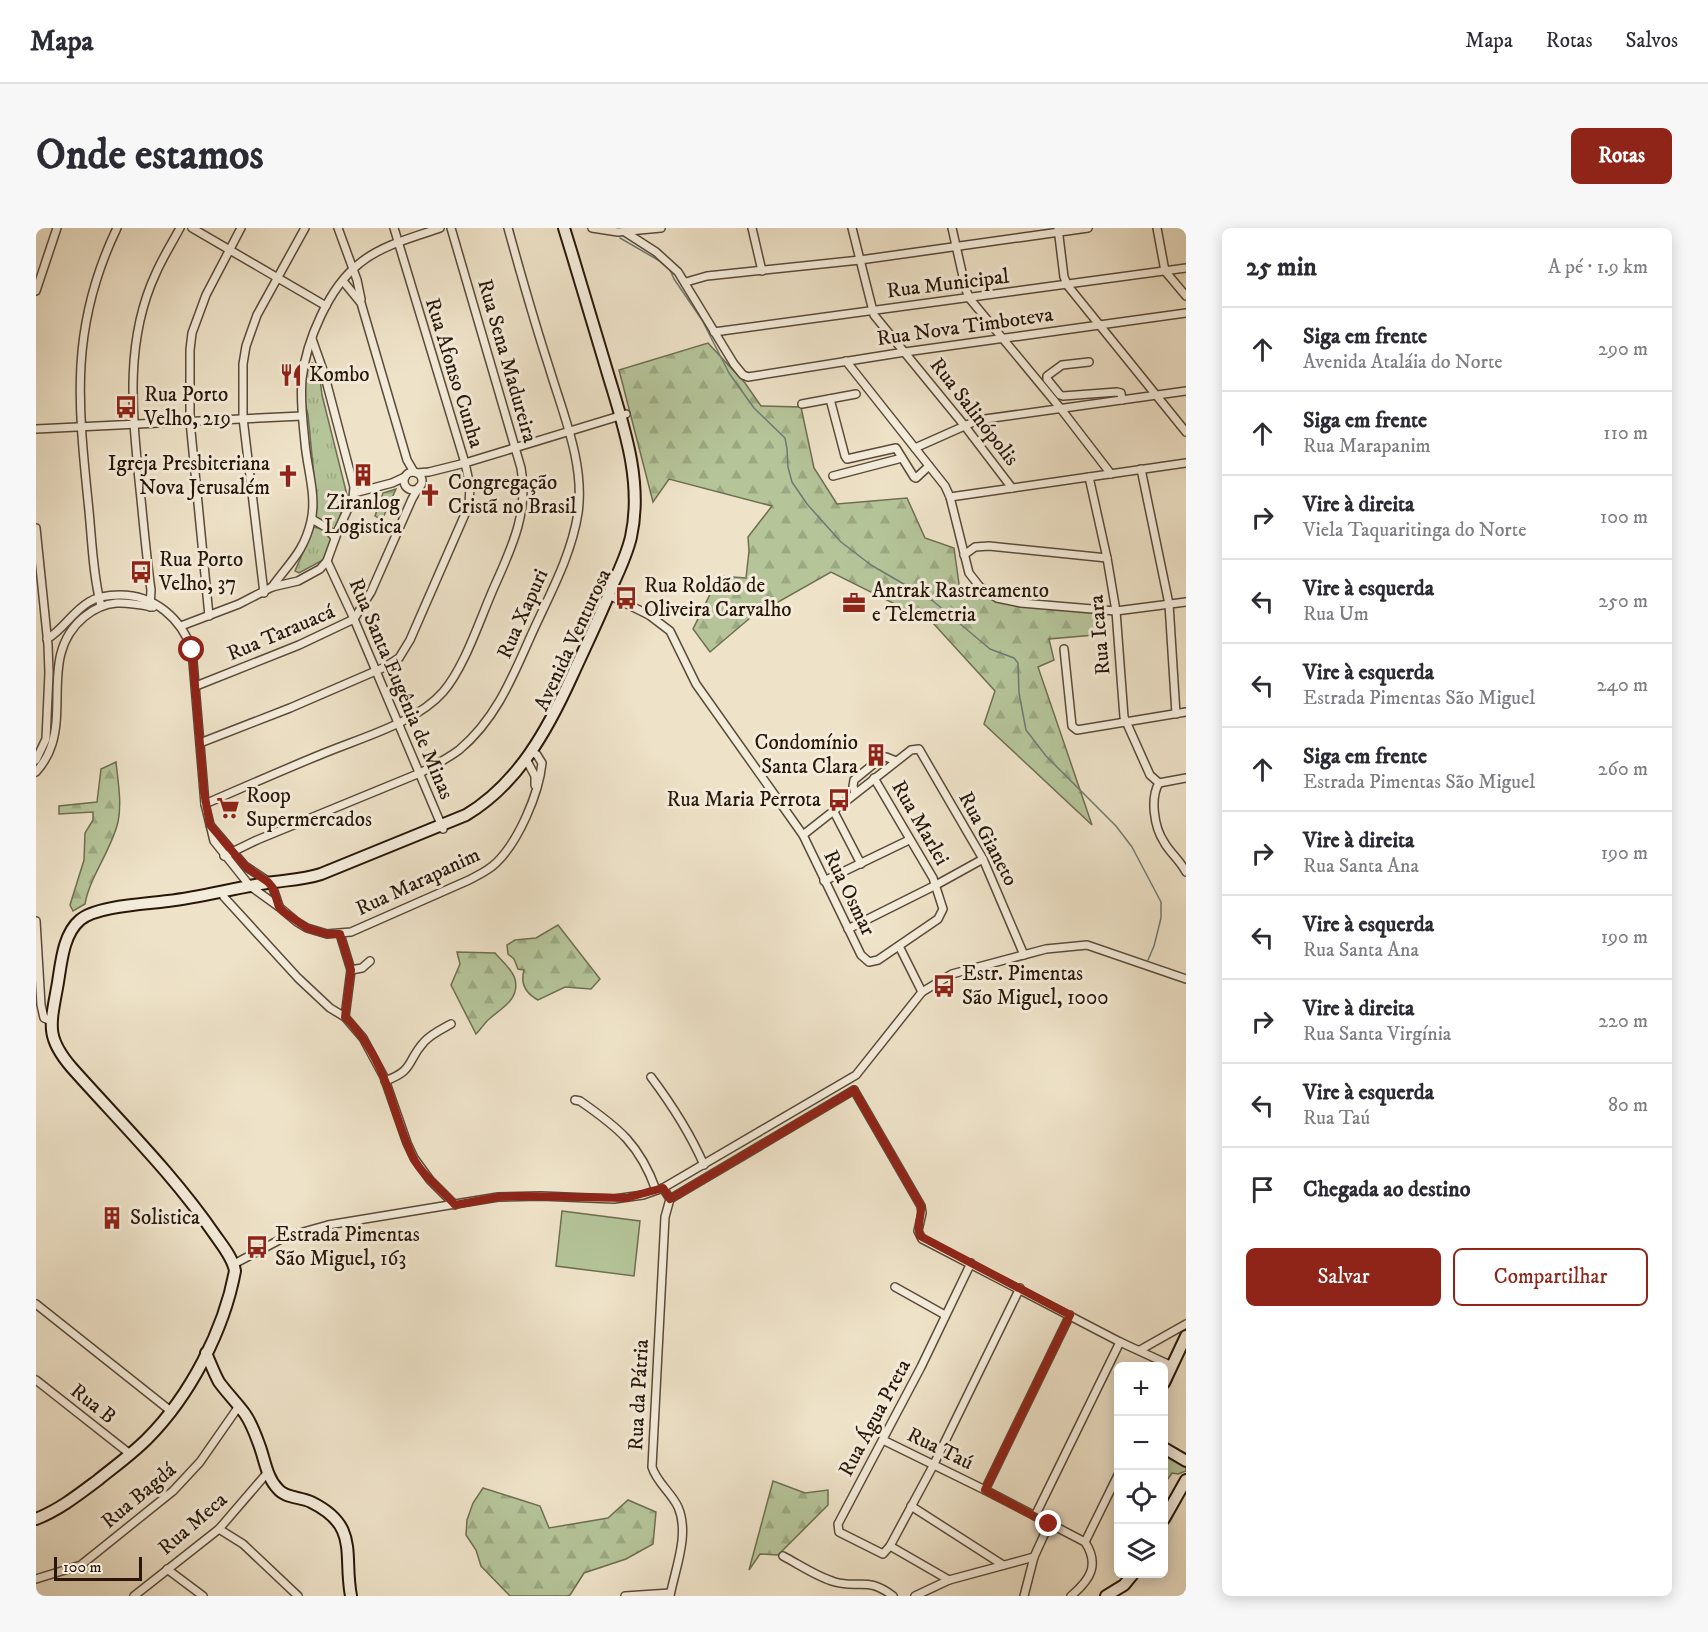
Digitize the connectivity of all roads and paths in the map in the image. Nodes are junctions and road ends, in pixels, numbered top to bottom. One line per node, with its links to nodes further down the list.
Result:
1 (57, 228): 35 (street)
2 (117, 228): 62 (street)
3 (180, 228): 60 (street)
4 (192, 228): 25 (street)
5 (242, 228): 25 (street)
6 (305, 228): 31 (street)
7 (338, 228): 28 (street)
8 (394, 228): 23 (street, Rua Afonso Cunha)
9 (440, 228): 23 (street)
10 (451, 228): 66 (street, Rua Sena Madureira)
11 (507, 228): 64 (street, Rua Xapuri)
12 (564, 228): 56 (street, Avenida Venturosa)
13 (571, 228): 56 (street, Avenida Venturosa)
14 (592, 228): 22 (street)
15 (660, 228): 22 (street)
16 (752, 228): 29 (street)
17 (852, 228): 26 (street, Rua Salinópolis)
18 (952, 228): 24 (street)
19 (1088, 228): 21 (street)
20 (1157, 228): 30 (street)
21 (1058, 230): 24 (street); 34 (street)
22 (625, 232): 33 (street)
23 (398, 243): 28 (street); 69 (street, Rua Afonso Cunha)
24 (956, 247): 26 (street); 37 (street)
25 (228, 251): 31 (street); 59 (street)
26 (860, 260): 29 (street); 40 (street, Rua Salinópolis)
27 (1186, 268): 30 (street, Rua Municipal)
28 (352, 270): 32 (street); 38 (street)
29 (762, 271): 33 (street)
30 (1165, 271): 34 (street, Rua Municipal); 36 (street)
31 (277, 278): 39 (street); 58 (street)
32 (343, 281): 38 (street); 39 (street)
33 (686, 282): 43 (street)
34 (1068, 286): 37 (street, Rua Municipal); 42 (street)
35 (36, 291)
36 (1186, 296)
37 (970, 299): 40 (street, Rua Municipal); 45 (street)
38 (361, 303): 76 (street)
39 (326, 306): 44 (street)
40 (872, 310): 43 (street, Rua Municipal); 46 (street, Rua Salinópolis)
41 (1186, 313): 42 (street, Rua Nova Timboteva)
42 (1099, 325): 45 (street, Rua Nova Timboteva); 51 (street)
43 (714, 332): 47 (street, Rua Nova Timboteva)
44 (312, 339): 57 (street); 78 (street)
45 (1004, 339): 46 (street, Rua Nova Timboteva); 55 (street)
46 (905, 352): 47 (street, Rua Nova Timboteva); 61 (street, Rua Salinópolis)
47 (846, 361): 67 (street)
48 (1089, 362): 53 (street)
49 (1186, 391): 51 (street)
50 (856, 394): 52 (street)
51 (1157, 395): 53 (street); 65 (street)
52 (830, 399): 54 (street); 68 (street)
53 (1122, 400): 55 (street)
54 (802, 404)
55 (1061, 409): 61 (street); 73 (street)
56 (623, 415): 64 (street); 91 (street, Avenida Venturosa)
57 (302, 416): 58 (street); 81 (street)
58 (243, 418): 59 (street); 89 (street)
59 (190, 421): 60 (street); 98 (street)
60 (134, 424): 62 (street); 87 (street)
61 (964, 425): 67 (street); 77 (street, Rua Salinópolis)
62 (80, 427): 63 (street); 92 (street)
63 (36, 429)
64 (568, 432): 66 (street); 114 (street, Rua Xapuri)
65 (1186, 432)
66 (515, 448): 69 (street); 107 (street, Rua Sena Madureira)
67 (915, 448): 71 (street)
68 (902, 458): 71 (street); 74 (street)
69 (465, 463): 76 (street); 103 (street, Rua Afonso Cunha)
70 (1186, 463): 72 (street)
71 (929, 466): 79 (street)
72 (1141, 469): 73 (street); 95 (street)
73 (1111, 474): 75 (street)
74 (833, 476)
75 (1089, 477): 77 (street); 85 (street, Rua Icara)
76 (412, 478): 78 (street); 80 (street, Rua Tarauacá); 80 (street)
77 (1012, 488): 79 (street)
78 (354, 493): 83 (street)
79 (950, 497): 84 (street)
80 (412, 499): 99 (street, Rua Tarauacá)
81 (312, 519): 83 (street); 88 (street)
82 (36, 528): 101 (street)
83 (335, 538): 86 (street)
84 (964, 555): 85 (street); 97 (street)
85 (1107, 558): 97 (street, Rua Icara)
86 (327, 561): 88 (street); 99 (street, Rua Santa Eugênia de Minas)
87 (150, 579): 90 (street); 94 (street)
88 (272, 587): 89 (street)
89 (264, 593): 98 (street)
90 (135, 595): 92 (street); 94 (street)
91 (612, 596): 110 (street, Avenida Venturosa); 124 (street)
92 (98, 597): 96 (street); 101 (street)
93 (1186, 602): 95 (street)
94 (151, 603): 96 (street); 100 (street)
95 (1169, 604): 97 (street); 106 (street)
96 (101, 606): 113 (street)
97 (1116, 611): 108 (street, Rua Icara)
98 (209, 616): 100 (street)
99 (354, 619): 103 (street, Rua Santa Eugênia de Minas); 104 (street, Rua Tarauacá)
100 (182, 626): 104 (street)
101 (47, 639): 111 (street)
102 (1064, 649): 108 (street)
103 (376, 671): 107 (street, Rua Santa Eugênia de Minas); 109 (street, Rua Afonso Cunha)
104 (196, 686): 109 (street)
105 (1186, 712): 106 (street)
106 (1176, 714): 108 (street)
107 (398, 722): 114 (street, Rua Santa Eugênia de Minas); 120 (street, Rua Sena Madureira)
108 (1126, 722): 117 (street, Rua Icara)
109 (200, 743): 120 (street)
110 (531, 758): 118 (street); 118 (street, Rua Marapanim); 123 (street, Avenida Venturosa)
111 (36, 760)
112 (896, 761): 115 (street); 119 (street); 128 (street, Rua Gianeto)
113 (36, 772)
114 (420, 773): 123 (street, Rua Santa Eugênia de Minas); 126 (street, Rua Xapuri)
115 (874, 778): 119 (street); 125 (street, Rua Marlei)
116 (1186, 778): 117 (street)
117 (1159, 783): 129 (street)
118 (536, 790): 143 (street, Rua Marapanim)
119 (855, 793): 121 (street)
120 (205, 804): 122 (street)
121 (833, 810): 124 (street); 130 (street)
122 (210, 825): 126 (street); 127 (street)
123 (442, 827): 134 (street, Avenida Venturosa)
124 (803, 835): 133 (street, Rua Osmar)
125 (909, 840): 130 (street); 135 (street, Rua Marlei)
126 (232, 852): 127 (street, Rua Xapuri); 134 (street)
127 (224, 856): 132 (street)
128 (982, 859): 135 (street); 145 (street, Rua Gianeto)
129 (1183, 860): 131 (street)
130 (861, 864): 133 (street)
131 (1186, 872)
132 (242, 876): 136 (street); 137 (street)
133 (824, 881): 142 (street, Rua Osmar)
134 (271, 885): 136 (street, Avenida Venturosa); 140 (street)
135 (936, 885): 142 (street); 144 (street)
136 (253, 888): 137 (street); 139 (street); 140 (street, Rua Marapanim)
137 (236, 889): 138 (street)
138 (199, 897): 139 (street); 151 (street)
139 (224, 897): 150 (street)
140 (279, 907): 143 (street, Rua Marapanim)
141 (36, 921): 151 (street)
142 (848, 929): 144 (street, Rua Osmar)
143 (340, 934): 147 (street)
144 (899, 946): 149 (street)
145 (1024, 955): 148 (street); 149 (street)
146 (370, 961): 147 (street)
147 (351, 970): 150 (street)
148 (1186, 979)
149 (922, 992): 153 (street)
150 (345, 1017): 155 (street)
151 (51, 1021): 163 (street)
152 (451, 1024): 155 (street)
153 (856, 1075): 156 (street); 158 (street)
154 (651, 1077): 158 (street)
155 (385, 1081): 161 (street)
156 (854, 1090): 160 (street); 162 (street)
157 (575, 1100): 159 (street)
158 (704, 1165): 159 (street)
159 (660, 1189): 160 (street); 161 (street)
160 (670, 1199): 205 (street, Rua da Pátria)
161 (455, 1205): 163 (street)
162 (971, 1263): 165 (street); 167 (street, Rua Água Preta)
163 (234, 1264): 173 (street)
164 (895, 1287): 167 (street)
165 (1020, 1288): 168 (street); 185 (street)
166 (36, 1304): 180 (street)
167 (945, 1315): 181 (street, Rua Água Preta)
168 (1070, 1315): 171 (street); 189 (street)
169 (1186, 1324): 172 (street)
170 (1186, 1336): 174 (street)
171 (1120, 1342): 172 (street); 192 (street)
172 (1140, 1350): 174 (street)
173 (206, 1353): 175 (street); 178 (street)
174 (1172, 1366): 176 (street)
175 (198, 1368): 178 (street); 180 (street)
176 (1168, 1374)
177 (36, 1380): 183 (street, Rua B)
178 (219, 1381): 179 (street)
179 (239, 1406): 186 (street); 203 (street, Rua Bagdá)
180 (172, 1412): 183 (street)
181 (883, 1440): 185 (street, Rua Taú); 197 (street, Rua Água Preta)
182 (1168, 1450): 184 (street)
183 (130, 1454): 193 (street)
184 (1186, 1461)
185 (933, 1466): 189 (street, Rua Taú); 190 (street)
186 (268, 1472): 195 (street, Rua Meca); 209 (street)
187 (1186, 1480): 191 (street)
188 (1114, 1485): 196 (street)
189 (985, 1490): 192 (street, Rua Taú)
190 (911, 1506): 197 (street); 200 (street)
191 (1168, 1512)
192 (1035, 1516): 194 (street, Rua Taú)
193 (36, 1519)
194 (1049, 1524): 196 (street, Rua Taú); 199 (street)
195 (219, 1528): 201 (street, Rua Meca); 208 (street)
196 (1085, 1542): 214 (street)
197 (890, 1546): 204 (street)
198 (783, 1556): 211 (street)
199 (1034, 1557): 200 (street); 213 (street)
200 (1003, 1565): 204 (street)
201 (167, 1569): 206 (street, Rua Meca); 207 (street)
202 (1130, 1578): 215 (street)
203 (36, 1579)
204 (949, 1580): 212 (street)
205 (670, 1595): 210 (street)
206 (134, 1596)
207 (203, 1596)
208 (298, 1596)
209 (351, 1596)
210 (626, 1596)
211 (893, 1596)
212 (915, 1596)
213 (1024, 1596)
214 (1071, 1596)
215 (1106, 1596)

